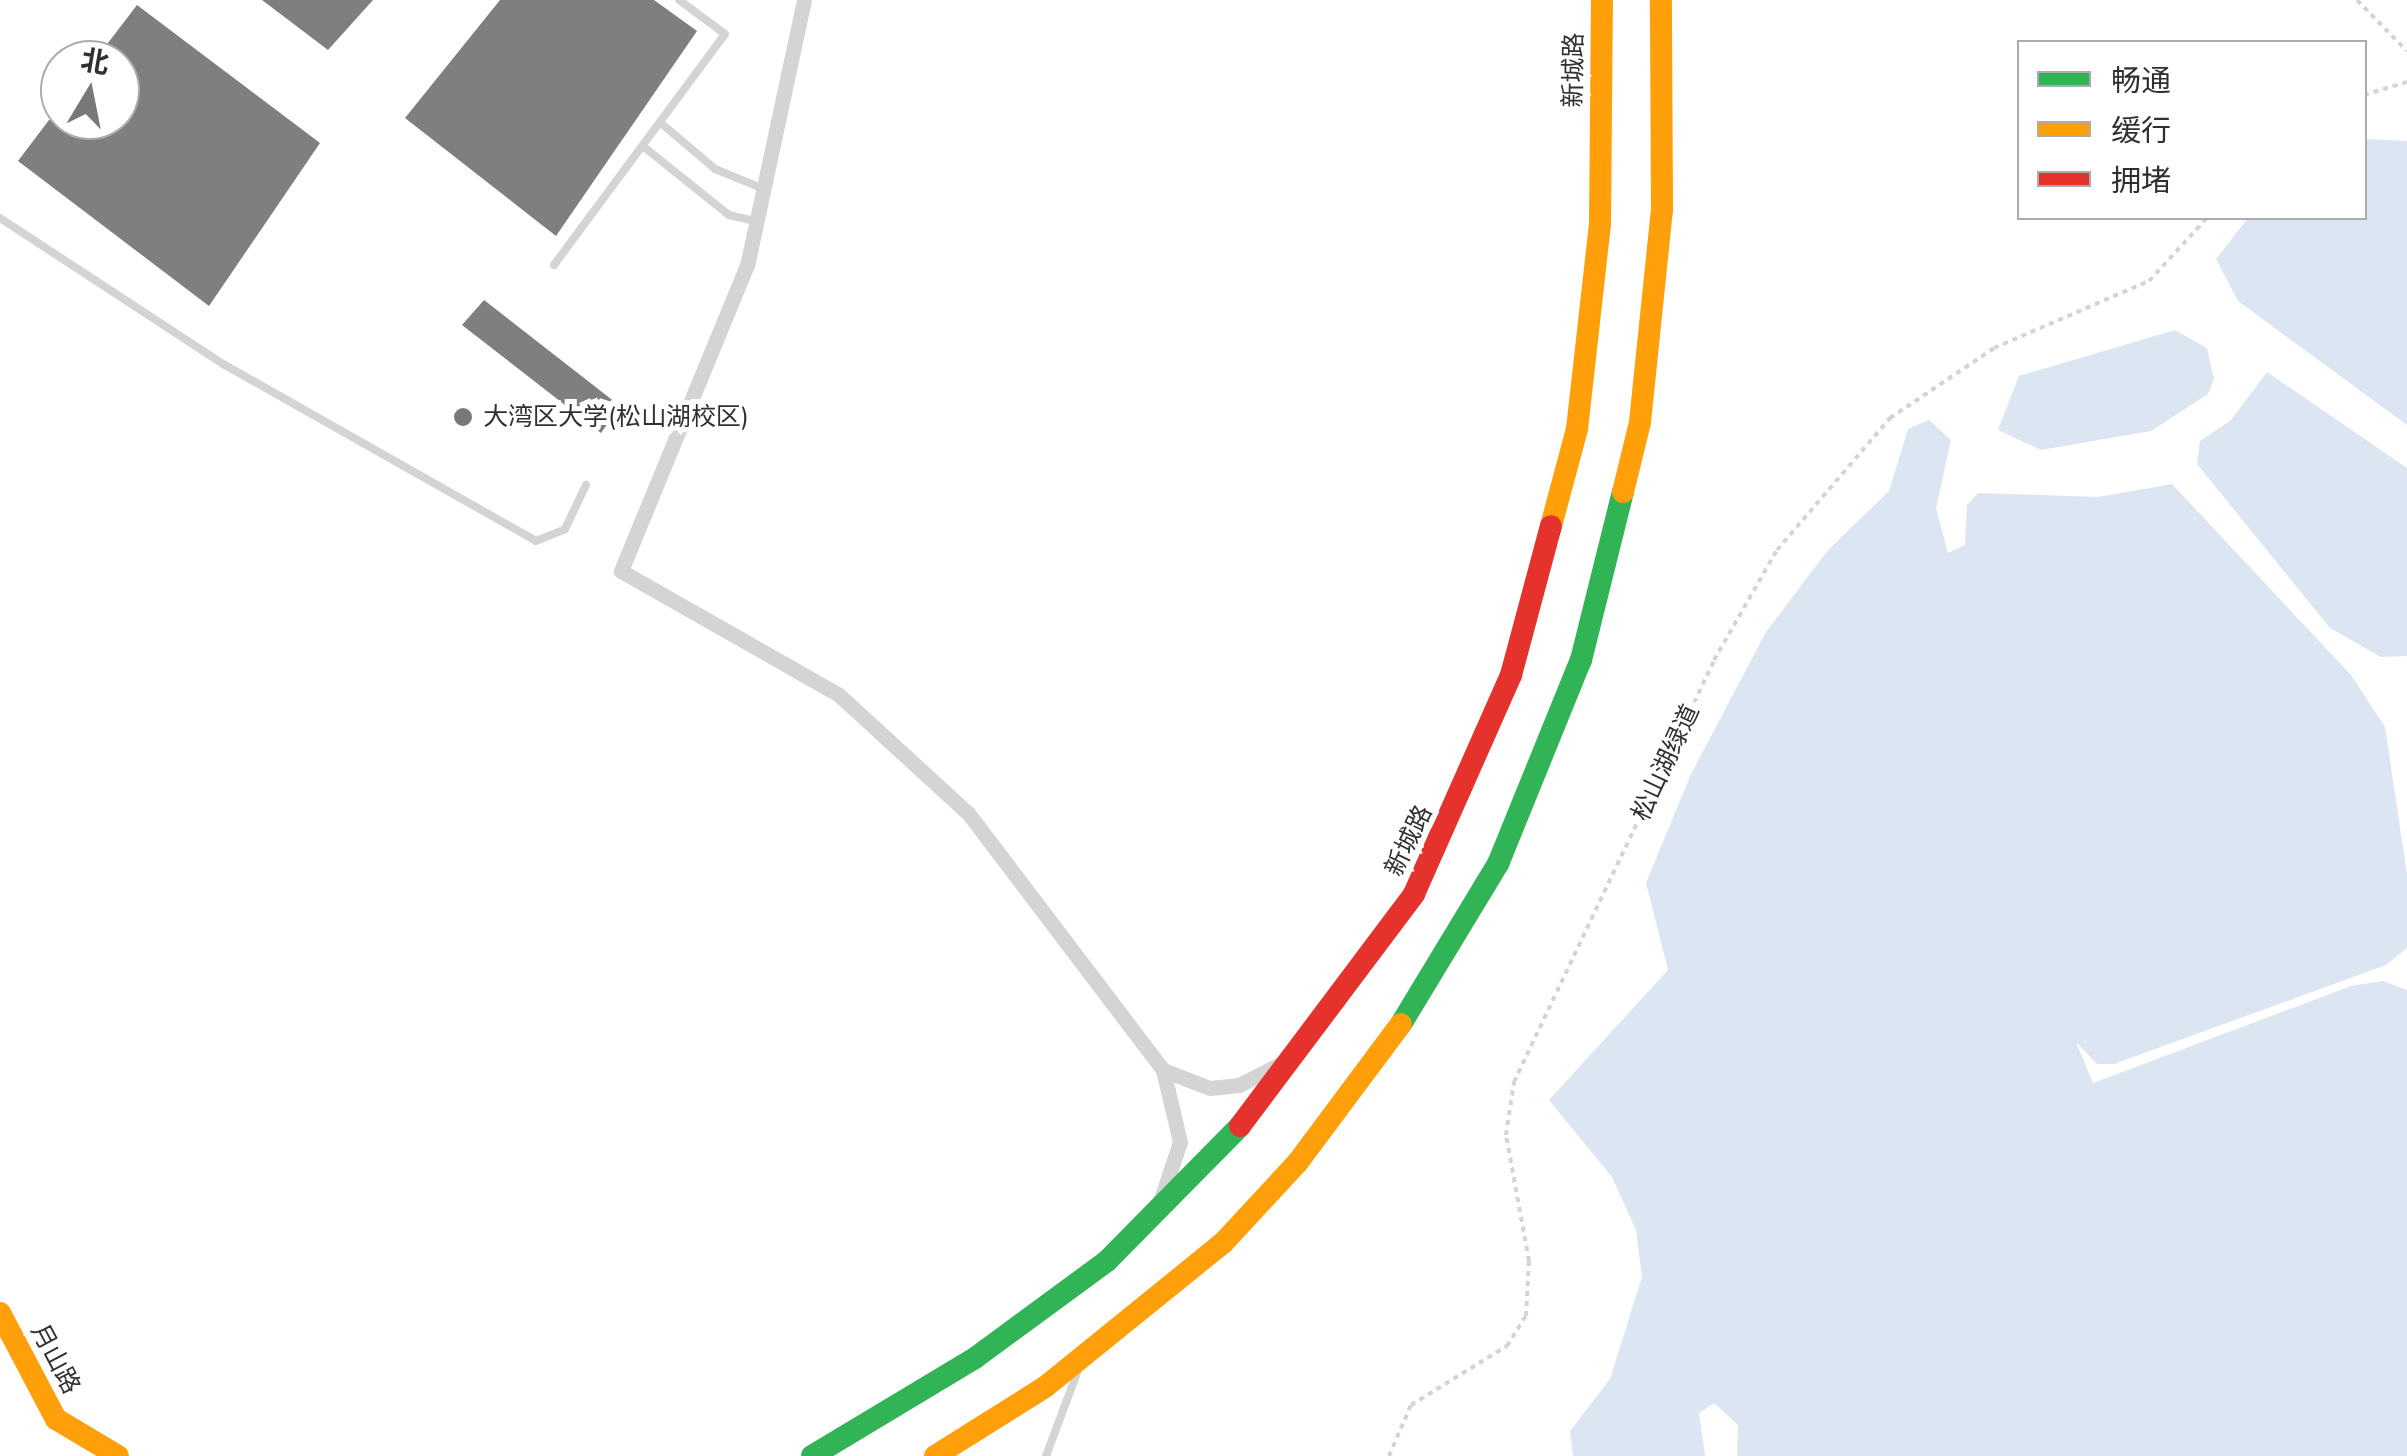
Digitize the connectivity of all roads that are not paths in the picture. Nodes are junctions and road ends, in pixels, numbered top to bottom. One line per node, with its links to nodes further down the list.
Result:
1 (680, 0): 9 (lane)
2 (804, 0): 11 (street)
3 (1593, 0): 7 (main road)
4 (1602, 0): 7 (main road, 新城路)
5 (1661, 0): 8 (main road)
6 (1681, 0): 8 (main road)
7 (1602, 26): 16 (main road, 新城路)
8 (1661, 66): 20 (main road)
9 (662, 124): 10 (lane); 11 (lane)
10 (644, 147): 13 (lane); 14 (lane)
11 (768, 190): 13 (street)
12 (0, 218): 15 (lane)
13 (759, 222): 17 (street)
14 (554, 265)
15 (586, 485)
16 (1300, 1054): 17 (street); 18 (main road, 新城路)
17 (1163, 1070): 18 (street)
18 (1157, 1214): 24 (main road, 新城路)
19 (0, 1313): 21 (main road, 月山路)
20 (1092, 1351): 25 (main road); 26 (lane)
21 (56, 1419): 22 (main road); 23 (main road, 月山路)
22 (72, 1456)
23 (118, 1456)
24 (812, 1456)
25 (935, 1456)
26 (1046, 1456)

